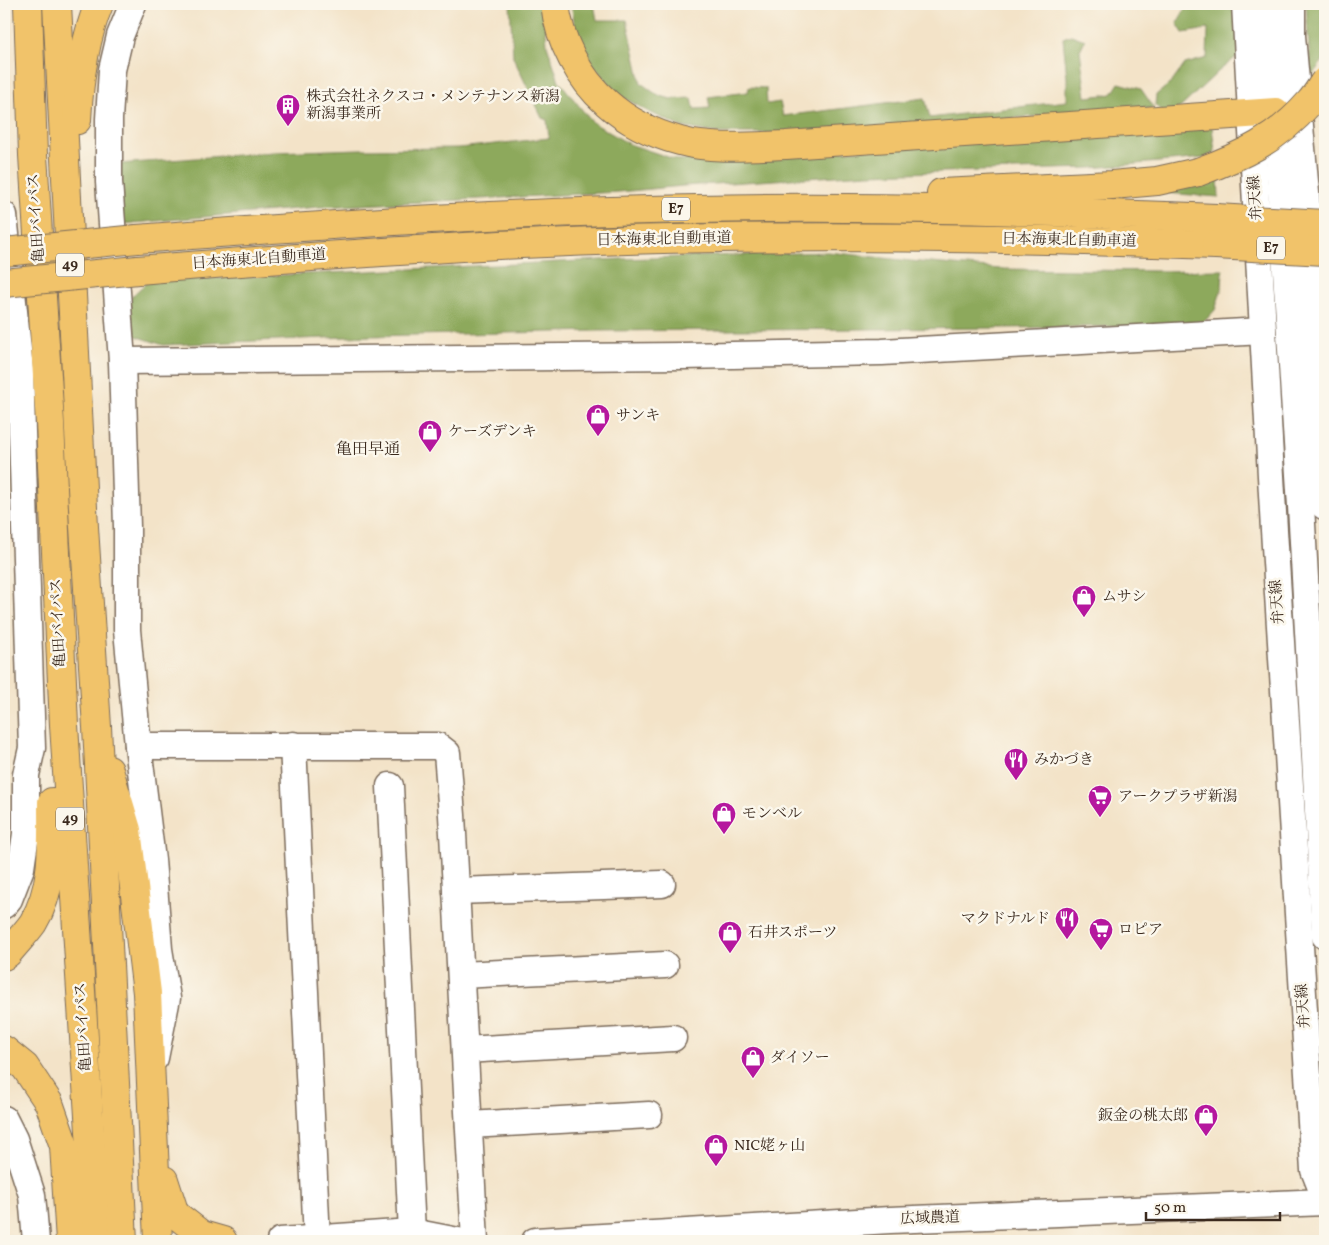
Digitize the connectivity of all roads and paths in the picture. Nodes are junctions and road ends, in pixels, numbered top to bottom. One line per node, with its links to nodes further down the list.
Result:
1 (16, 4): 12 (highway)
2 (28, 4): 12 (highway, 亀田バイパス / 49)
3 (57, 4): 25 (highway, 亀田バイパス / 49)
4 (99, 4): 25 (highway)
5 (133, 4): 22 (street)
6 (555, 4): 11 (highway)
7 (1245, 4): 11 (street, 弁天線)
8 (1269, 4): 11 (street, 弁天線)
9 (1292, 4): 24 (street)
10 (1325, 81): 13 (highway, bridge)
11 (1264, 114): 21 (street, 弁天線); 24 (street, 弁天線)
12 (33, 155): 26 (highway, 亀田バイパス / 49)
13 (695, 208): 15 (highway, 日本海東北自動車道 / E7, bridge); 17 (highway, 日本海東北自動車道 / E7, bridge)
14 (4, 215): 23 (street)
15 (1325, 224)
16 (1216, 250): 18 (highway, E7, bridge); 19 (highway); 20 (highway, 日本海東北自動車道 / E7, bridge)
17 (4, 252)
18 (1325, 252)
19 (1325, 262)
20 (4, 283)
21 (1263, 331): 22 (street); 46 (street, 弁天線)
22 (122, 361): 29 (street)
23 (12, 371): 33 (street)
24 (1317, 506): 34 (street, 弁天線)
25 (84, 526): 27 (highway, 亀田バイパス / 49)
26 (64, 725): 35 (highway); 48 (highway, 亀田バイパス / 49)
27 (97, 727): 41 (highway); 48 (highway, 亀田バイパス / 49)
28 (293, 745): 29 (street); 32 (street); 52 (street)
29 (138, 746): 41 (street)
30 (390, 786): 51 (street)
31 (662, 884): 32 (street)
32 (456, 891): 37 (street)
33 (4, 904)
34 (1325, 936)
35 (4, 956)
36 (665, 965): 37 (street)
37 (461, 975): 40 (street)
38 (674, 1038): 40 (street)
39 (4, 1050): 49 (highway)
40 (465, 1050): 44 (street)
41 (151, 1078): 45 (highway)
42 (648, 1115): 44 (street)
43 (4, 1119): 53 (street)
44 (469, 1125): 59 (street)
45 (154, 1150): 55 (highway); 56 (highway)
46 (1325, 1198)
47 (1325, 1202): 50 (street, 広域農道)
48 (105, 1223): 54 (highway, 亀田バイパス / 49)
49 (69, 1229)
50 (891, 1231): 60 (street, 広域農道)
51 (412, 1232): 52 (street); 58 (street)
52 (317, 1239): 57 (street)
53 (36, 1241)
54 (123, 1241)
55 (158, 1241)
56 (223, 1241)
57 (280, 1241)
58 (458, 1241)
59 (476, 1241)
60 (535, 1241)

